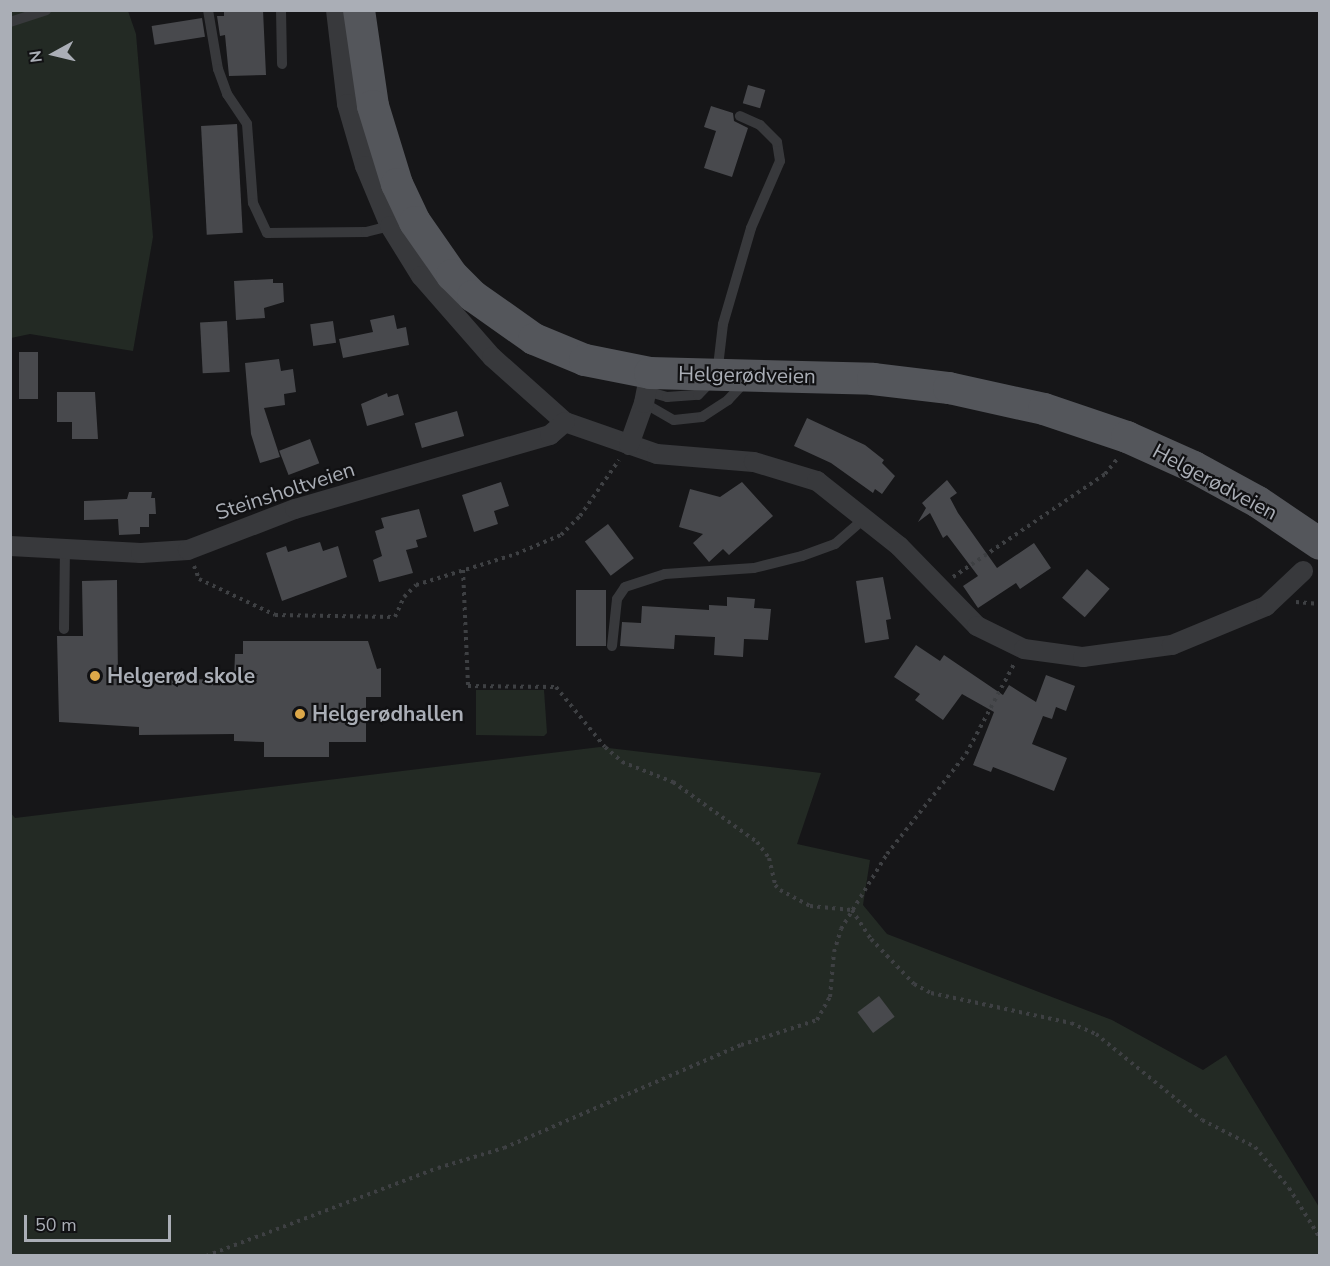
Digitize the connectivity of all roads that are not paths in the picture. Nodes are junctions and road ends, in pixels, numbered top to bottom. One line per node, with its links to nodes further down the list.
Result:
1 (46, 10): 6 (lane)
2 (208, 10): 9 (lane)
3 (280, 10): 7 (lane)
4 (336, 10): 9 (street)
5 (359, 10): 12 (main road, Helgerødveien)
6 (10, 22)
7 (282, 64)
8 (740, 116): 10 (lane)
9 (390, 226): 13 (street)
10 (717, 375): 11 (main road, Helgerødveien); 12 (main road, Helgerødveien)
11 (751, 375): 12 (lane); 16 (main road, Helgerødveien)
12 (647, 389): 14 (street)
13 (565, 422): 14 (street); 18 (street, Steinsholtveien)
14 (629, 445): 15 (street)
15 (865, 518): 19 (street); 21 (lane)
16 (1320, 544)
17 (10, 546): 18 (street, Steinsholtveien)
18 (65, 548): 20 (lane)
19 (1303, 571)
20 (64, 629)
21 (612, 646)

